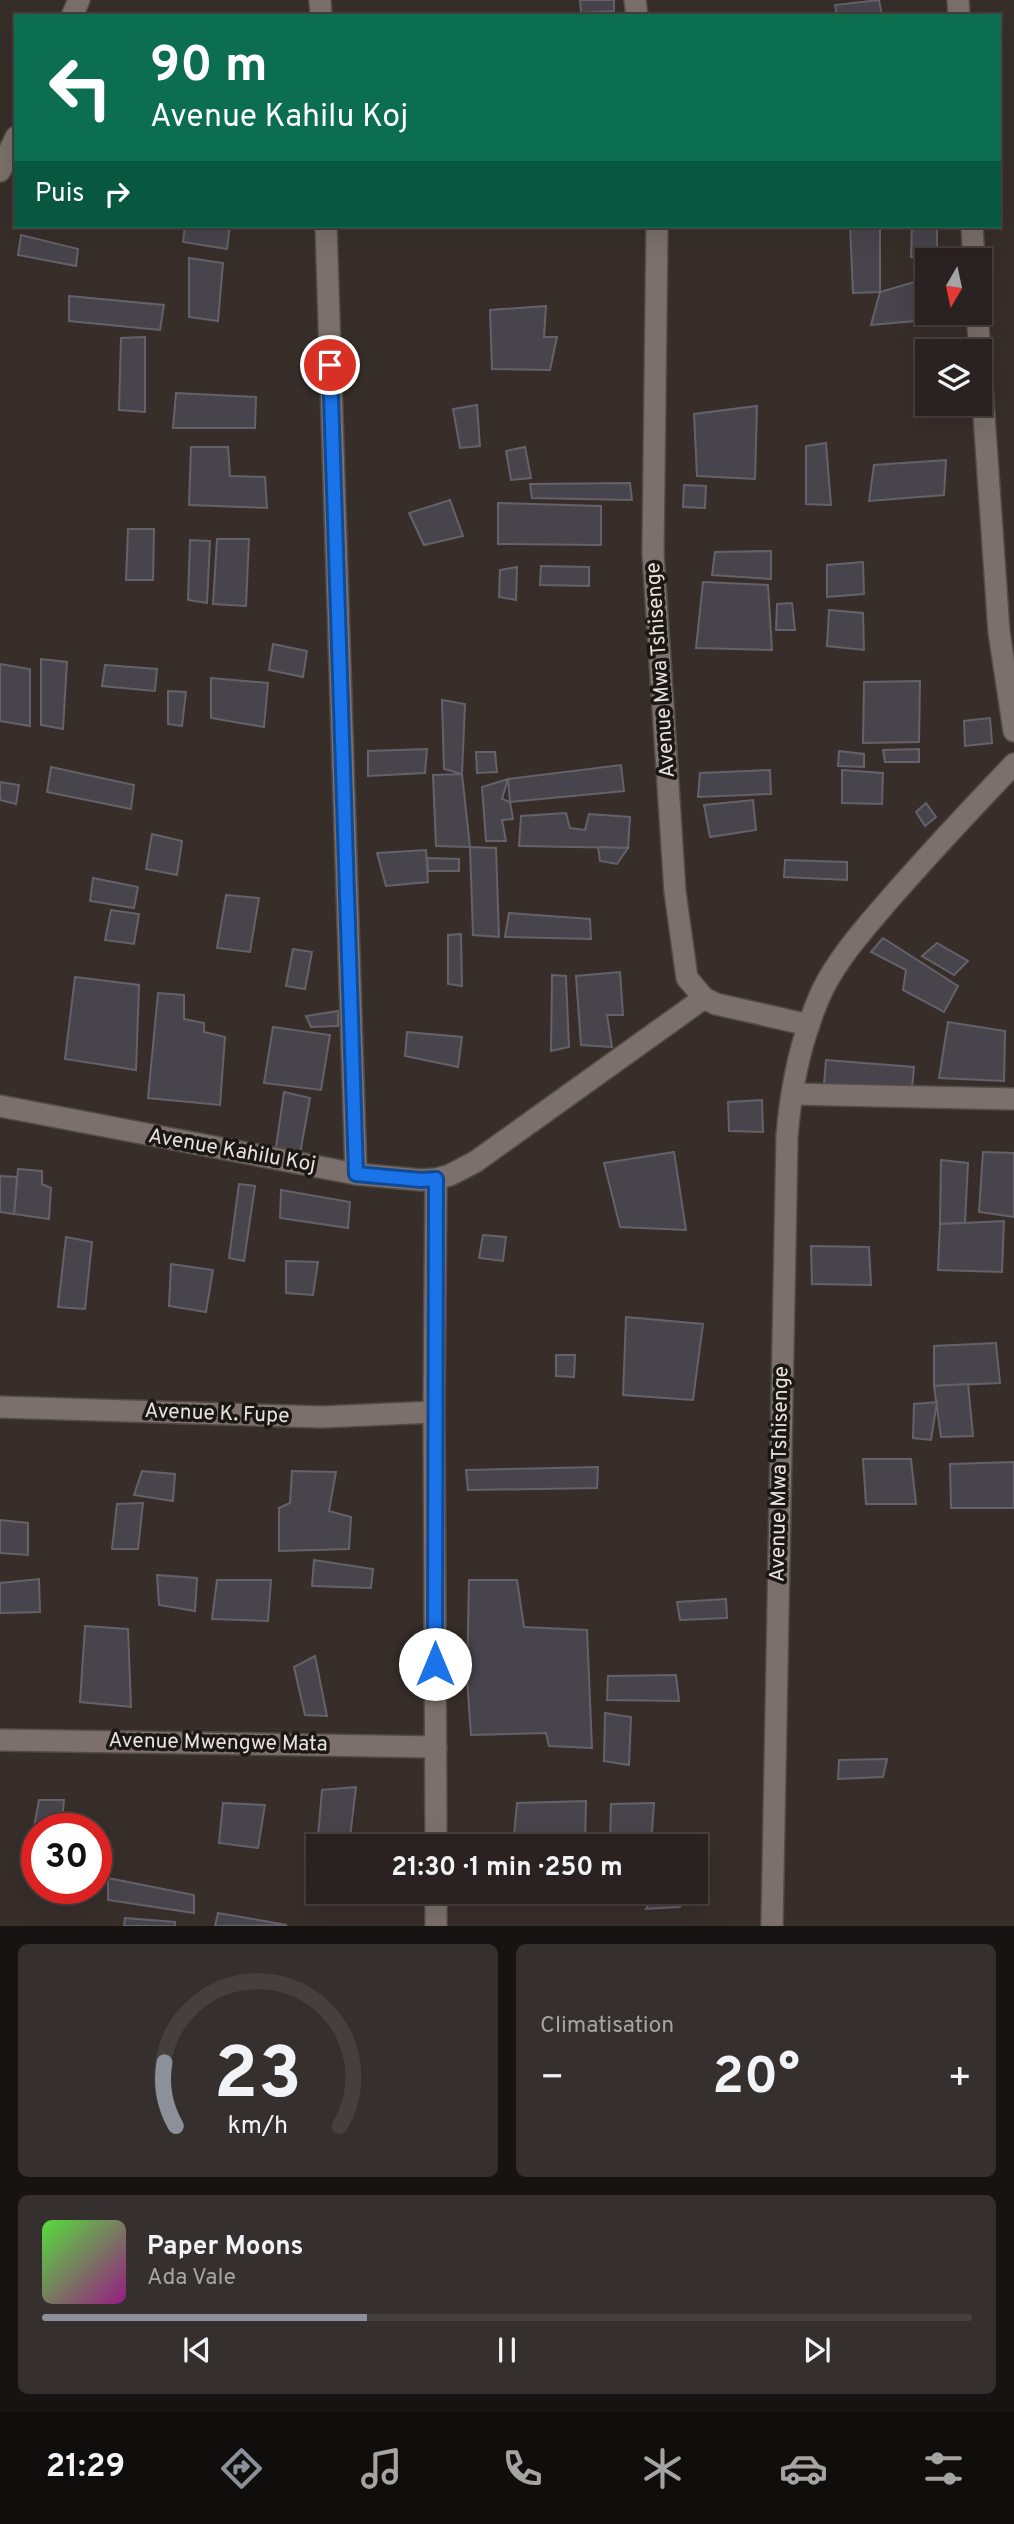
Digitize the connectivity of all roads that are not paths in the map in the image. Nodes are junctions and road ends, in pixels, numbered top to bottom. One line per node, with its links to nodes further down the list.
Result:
1 (14, 141): 2 (street)
2 (0, 171)
3 (326, 228): 15 (street)
4 (657, 228): 10 (street, Avenue Mwa Tshisenge)
5 (972, 228): 6 (street)
6 (973, 248)
7 (984, 416): 8 (street)
8 (1014, 730)
9 (1014, 764): 11 (street, Avenue Mwa Tshisenge)
10 (705, 998): 11 (street); 16 (street, Avenue Kahilu Koj)
11 (809, 1025): 12 (street, Avenue Mwa Tshisenge)
12 (793, 1094): 13 (street); 24 (street, Avenue Mwa Tshisenge)
13 (1014, 1099)
14 (0, 1106): 15 (street, Avenue Kahilu Koj)
15 (356, 1174): 16 (street, Avenue Kahilu Koj)
16 (436, 1179): 18 (street)
17 (0, 1407): 18 (street, Avenue K. Fupe)
18 (434, 1412): 20 (street)
19 (0, 1740): 20 (street, Avenue Mwengwe Mata)
20 (436, 1747): 21 (street)
21 (436, 1834)
22 (436, 1904): 23 (street)
23 (436, 1926)
24 (772, 1926)

